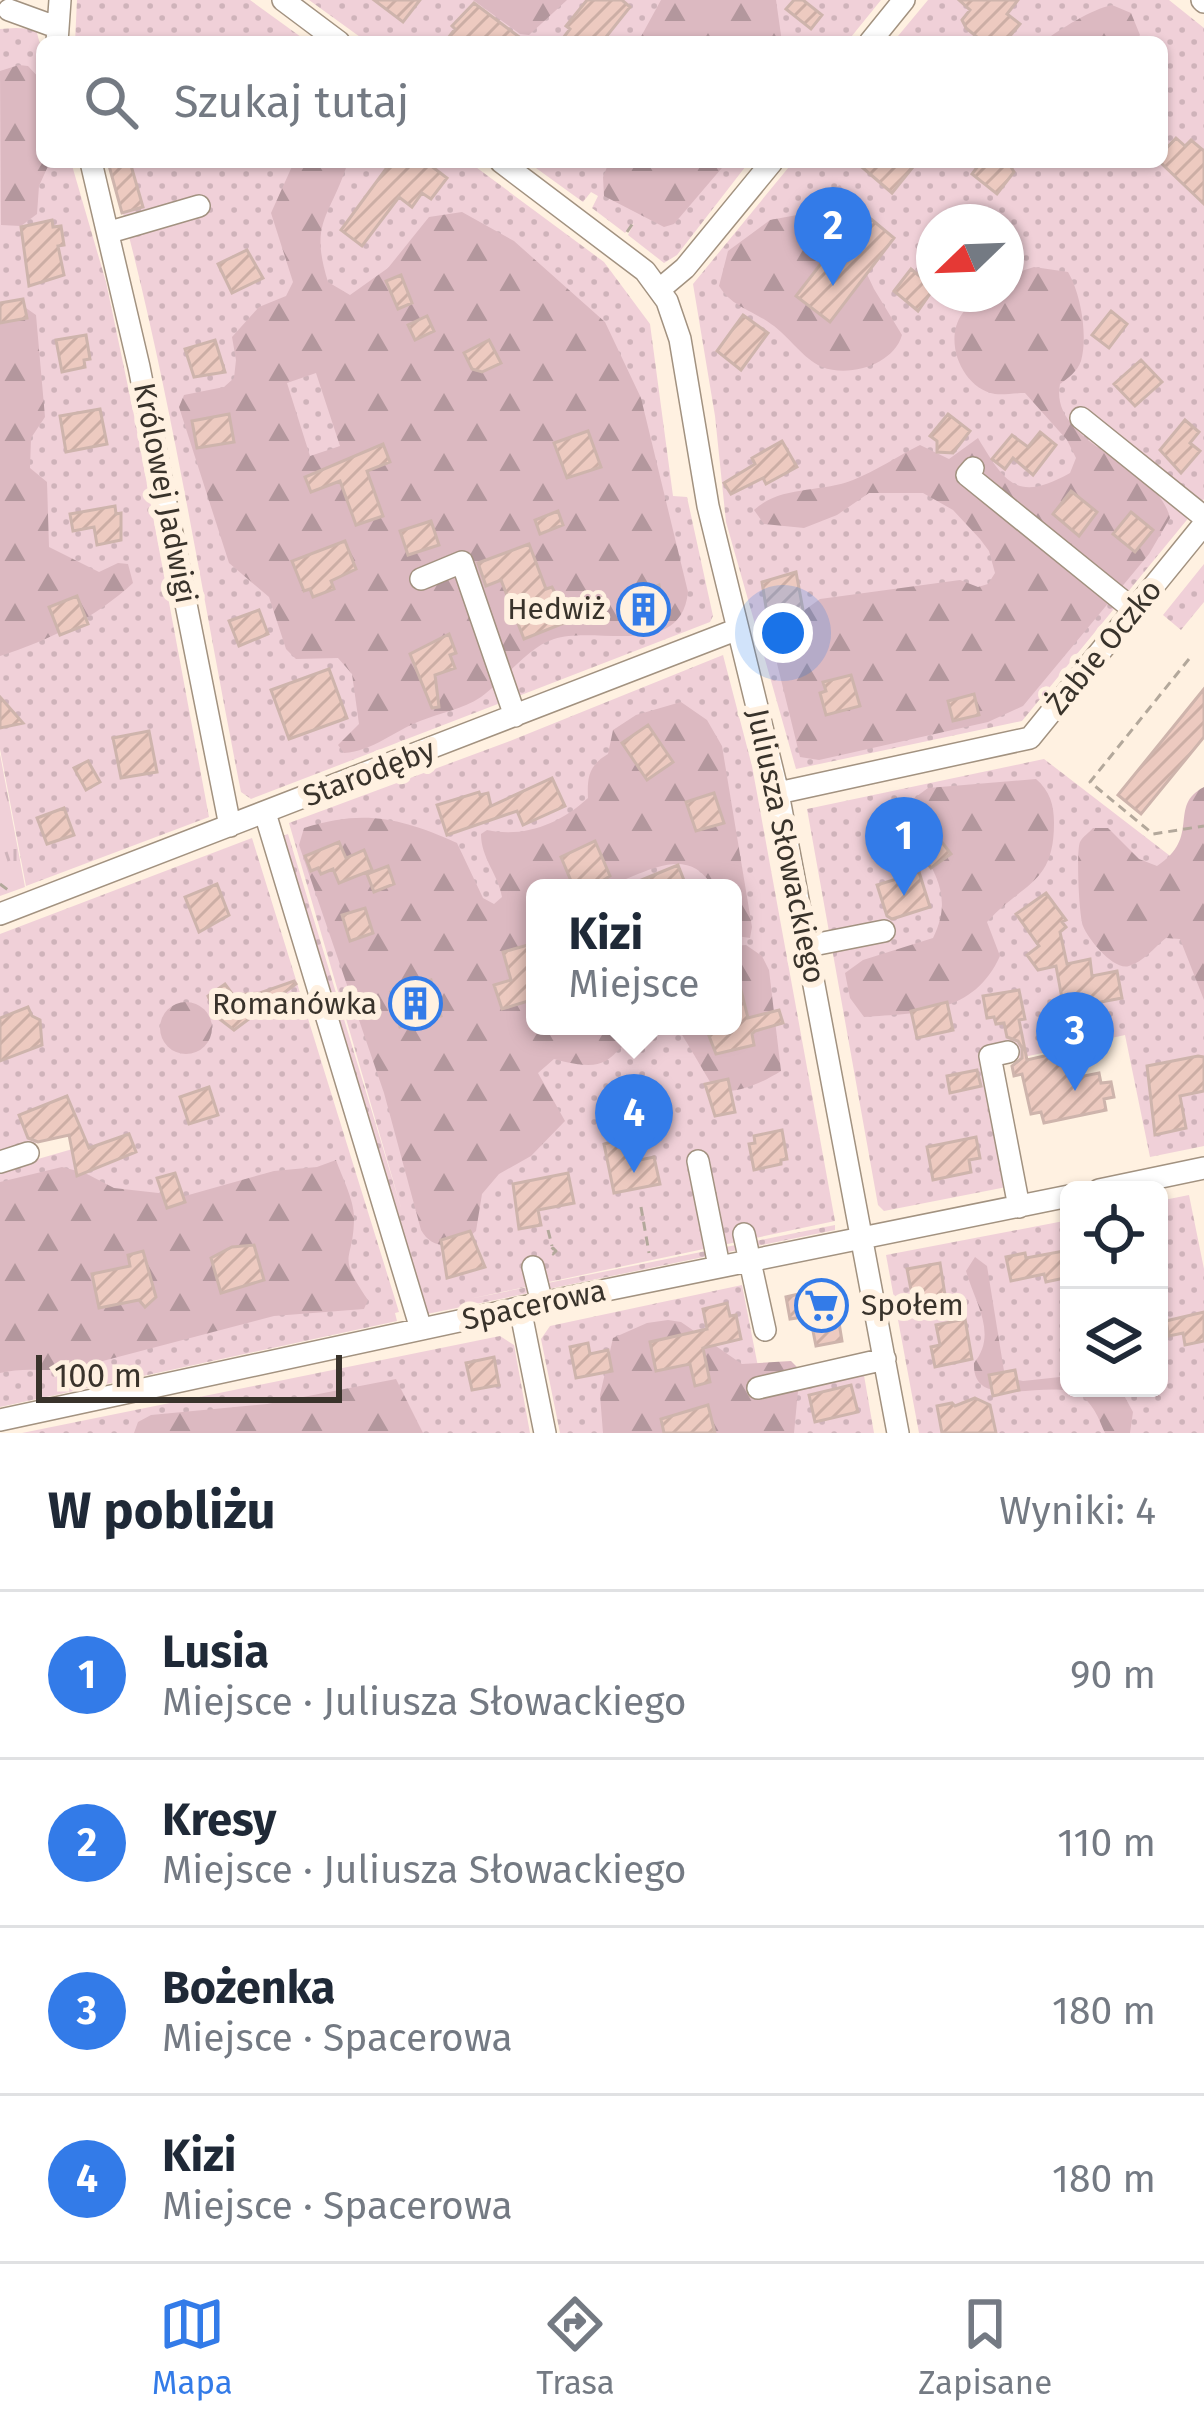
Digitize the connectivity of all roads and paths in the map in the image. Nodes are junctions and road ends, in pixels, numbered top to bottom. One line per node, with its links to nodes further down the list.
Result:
1 (60, 0): 5 (street)
2 (904, 0): 7 (street)
3 (284, 1): 6 (street)
4 (10, 10): 5 (street)
5 (57, 34)
6 (331, 36)
7 (875, 36)
8 (93, 168): 12 (street, Królowej Jadwigi)
9 (509, 168): 13 (street)
10 (767, 168): 13 (street)
11 (200, 206): 12 (street)
12 (110, 232): 24 (street, Królowej Jadwigi)
13 (660, 289): 19 (street, Juliusza Słowackiego)
14 (1081, 418): 16 (street)
15 (973, 467): 18 (street)
16 (1204, 520): 18 (street, Żabie Oczko)
17 (421, 579): 21 (street)
18 (1134, 610): 22 (street, Żabie Oczko)
19 (738, 629): 21 (street, Starodęby); 22 (street, Juliusza Słowackiego)
20 (1189, 659): 25 (path)
21 (515, 716): 23 (street, Starodęby)
22 (778, 793): 28 (street, Juliusza Słowackiego)
23 (266, 813): 24 (street, Starodęby); 47 (street)
24 (230, 826): 26 (street, Starodęby)
25 (1204, 826)
26 (0, 914)
27 (884, 931): 28 (street)
28 (808, 946): 40 (street, Juliusza Słowackiego)
29 (1008, 1052): 37 (street)
30 (28, 1153): 32 (street)
31 (698, 1161): 44 (street)
32 (0, 1162)
33 (1204, 1168): 34 (street)
34 (1142, 1181)
35 (1060, 1198): 37 (street, Spacerowa)
36 (641, 1207): 42 (path)
37 (1019, 1207): 40 (street, Spacerowa)
38 (548, 1230): 41 (path)
39 (744, 1234): 43 (street)
40 (861, 1238): 43 (street, Spacerowa); 49 (street, Juliusza Słowackiego)
41 (552, 1248)
42 (649, 1252)
43 (750, 1260): 44 (street, Spacerowa); 48 (street)
44 (719, 1266): 46 (street, Spacerowa)
45 (533, 1267): 46 (street)
46 (531, 1306): 47 (street, Spacerowa); 52 (street)
47 (421, 1329): 51 (street, Spacerowa)
48 (764, 1330)
49 (885, 1359): 50 (street); 53 (street, Juliusza Słowackiego)
50 (758, 1388)
51 (0, 1420)
52 (545, 1433)
53 (898, 1433)

